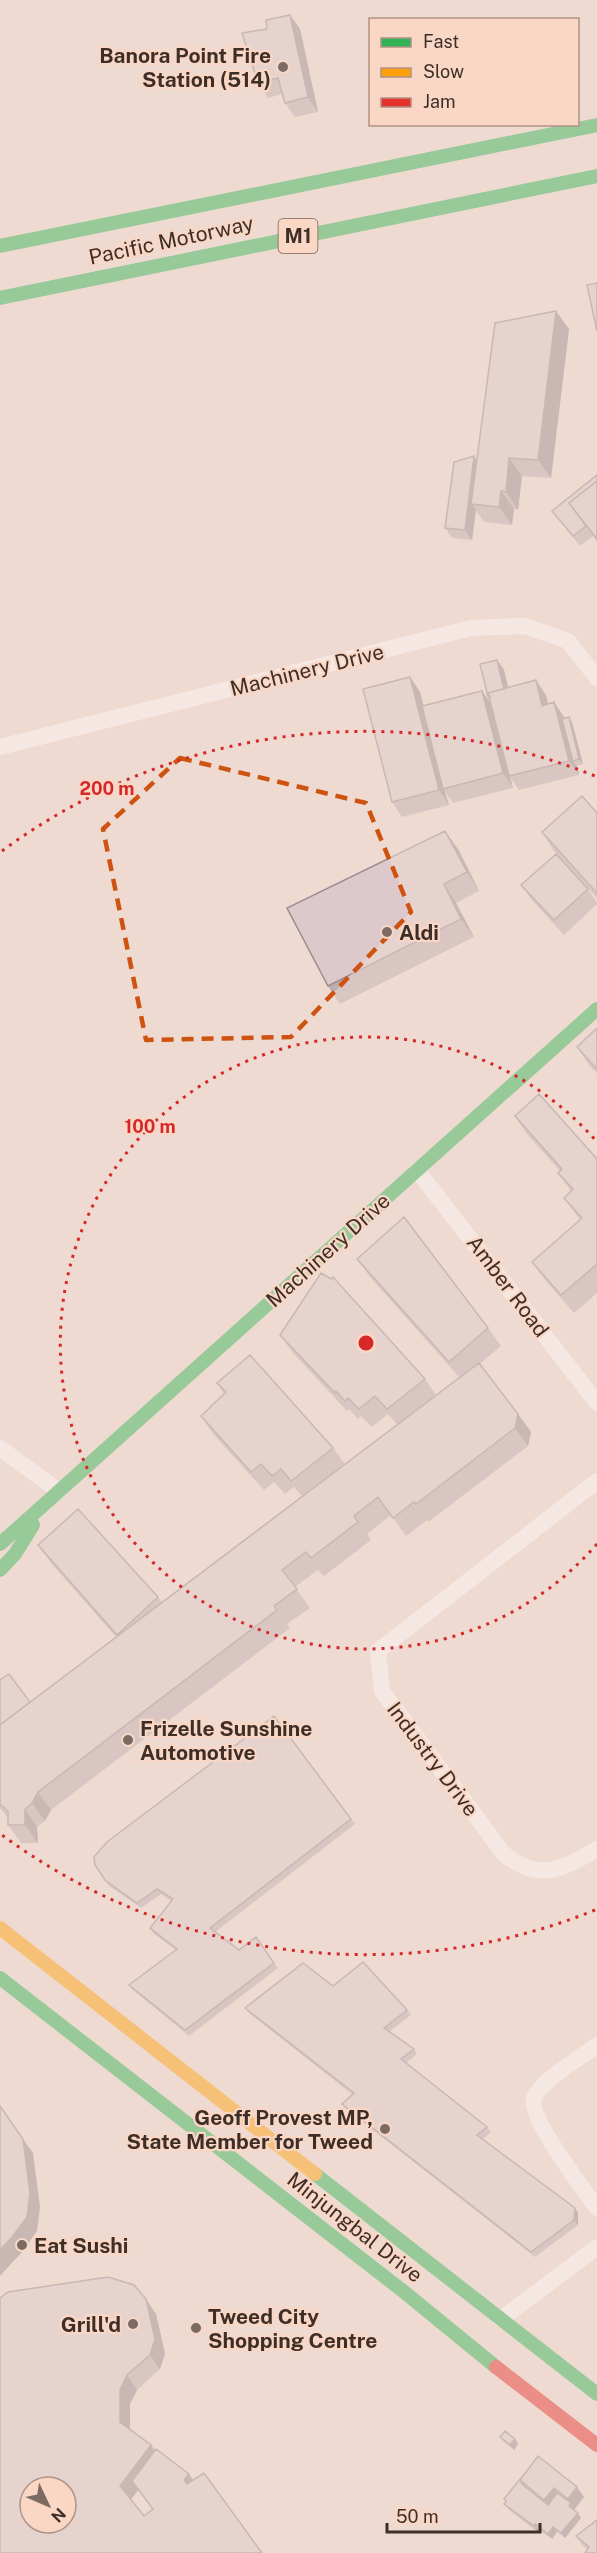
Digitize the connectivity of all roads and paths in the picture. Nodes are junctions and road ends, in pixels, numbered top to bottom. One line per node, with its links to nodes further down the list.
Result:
1 (597, 125): 3 (main road, Pacific Motorway / M1)
2 (597, 176): 4 (main road, Pacific Motorway / M1)
3 (0, 246)
4 (0, 298)
5 (597, 678): 6 (street, Machinery Drive)
6 (0, 747)
7 (597, 1009): 8 (main road, Machinery Drive)
8 (417, 1170): 9 (street, Amber Road); 12 (main road, Machinery Drive)
9 (597, 1403)
10 (0, 1448): 12 (street)
11 (597, 1481): 16 (street, Industry Drive)
12 (60, 1491): 13 (main road, Machinery Drive)
13 (44, 1505): 14 (main road, Machinery Drive); 15 (main road, Machinery Drive)
14 (0, 1544)
15 (0, 1570)
16 (597, 1849)
17 (0, 1928): 22 (main road, Minjungbal Drive)
18 (0, 1978): 24 (main road, Minjungbal Drive)
19 (597, 2045): 20 (street)
20 (597, 2208)
21 (597, 2247): 22 (street)
22 (495, 2323): 23 (main road, Minjungbal Drive)
23 (597, 2394)
24 (597, 2445)

